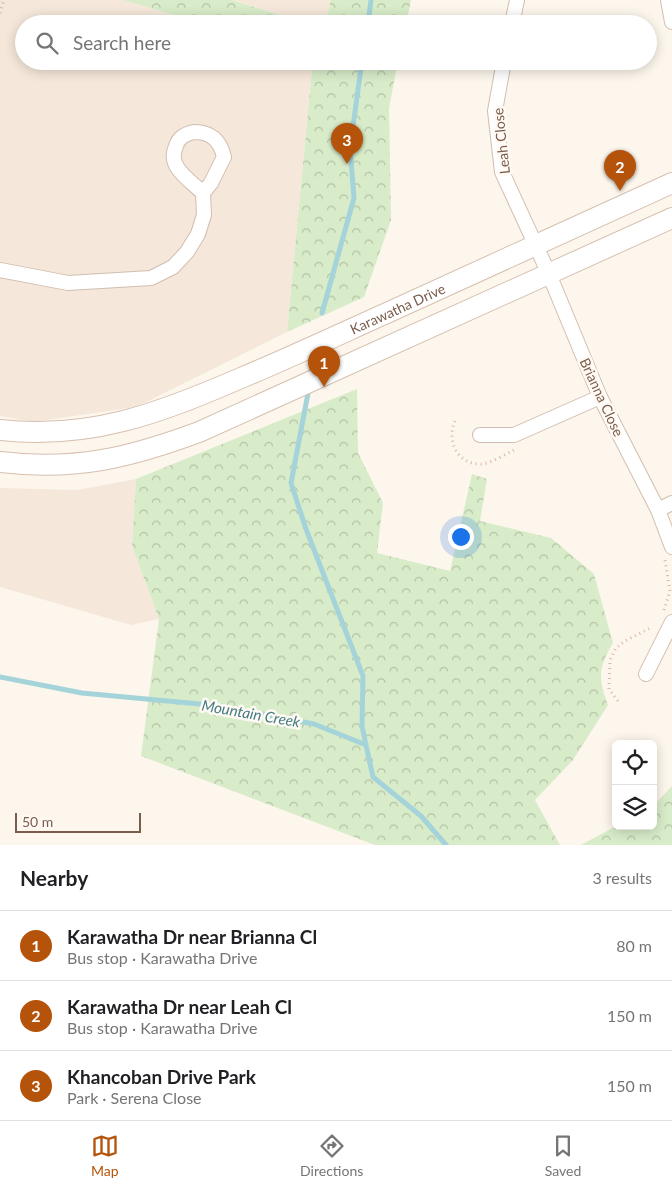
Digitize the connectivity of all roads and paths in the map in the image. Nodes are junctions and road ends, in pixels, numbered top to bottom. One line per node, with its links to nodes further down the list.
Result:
1 (4, 0): 4 (path)
2 (518, 0): 5 (street)
3 (668, 0): 6 (street)
4 (0, 13)
5 (514, 15)
6 (672, 22)
7 (502, 70): 11 (street, Leah Close)
8 (672, 183): 11 (main road, Karawatha Drive)
9 (202, 193): 12 (street)
10 (672, 218): 13 (main road)
11 (535, 245): 13 (street, Brianna Close); 15 (main road, Karawatha Drive)
12 (0, 270)
13 (548, 274): 14 (street, Brianna Close); 17 (main road)
14 (600, 397): 16 (street); 19 (street, Brianna Close)
15 (0, 430)
16 (480, 435)
17 (0, 462)
18 (672, 503): 19 (street)
19 (658, 510): 20 (street, Brianna Close)
20 (668, 552): 21 (path)
21 (668, 617): 23 (street)
22 (656, 624): 24 (path)
23 (646, 674)
24 (618, 701)

